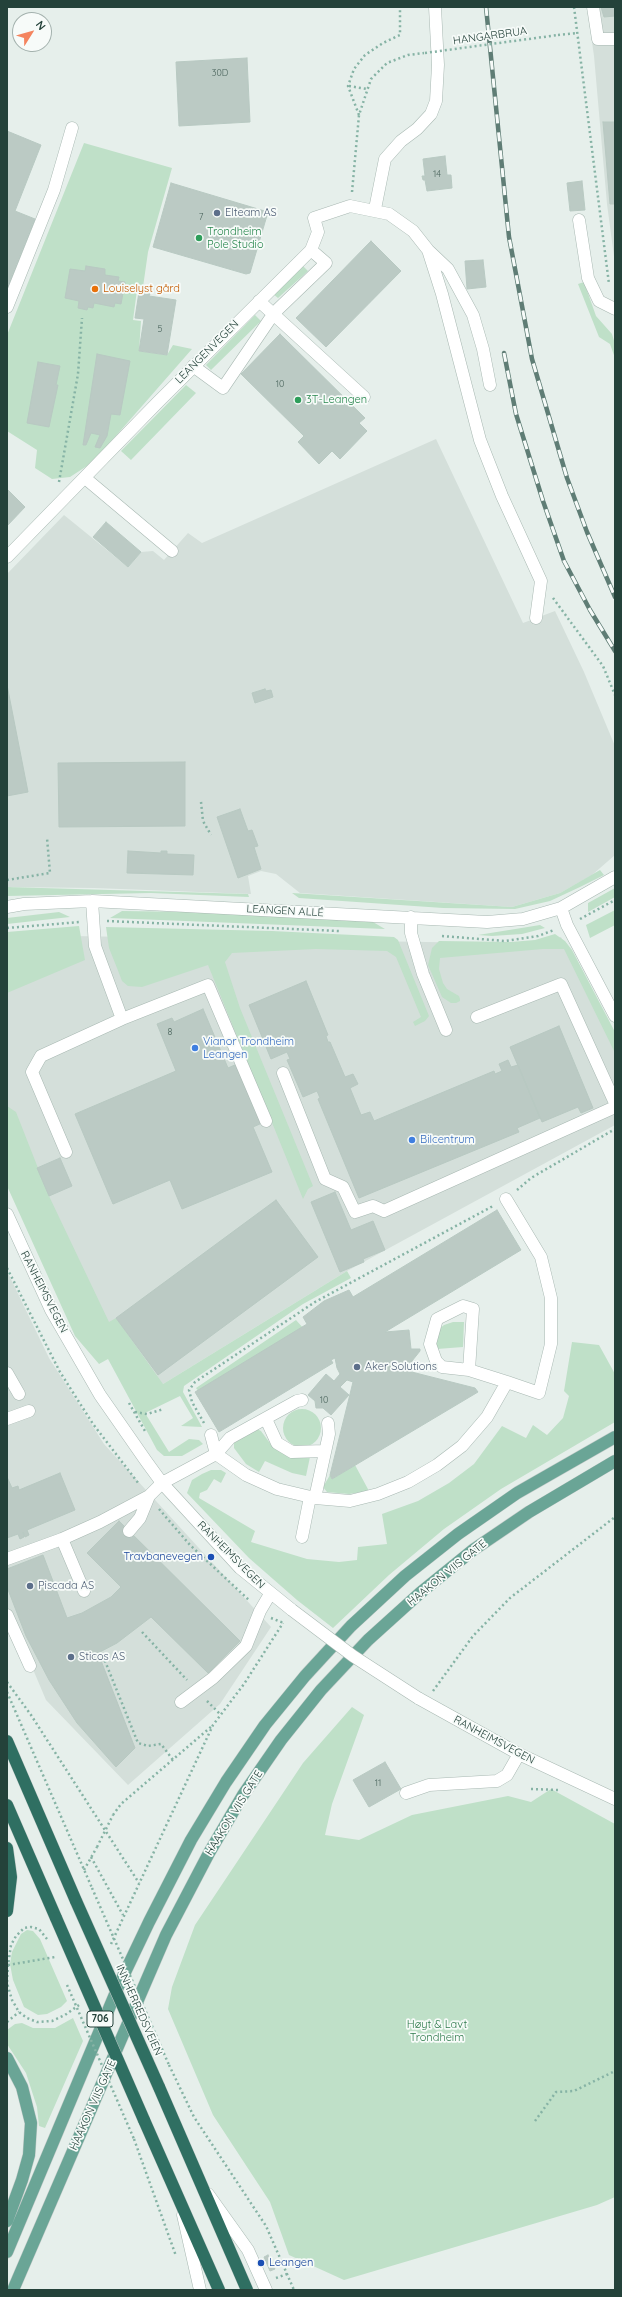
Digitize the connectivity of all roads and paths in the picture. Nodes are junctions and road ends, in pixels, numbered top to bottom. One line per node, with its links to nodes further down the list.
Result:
1 (400, 7): 7 (path)
2 (435, 7): 12 (street)
3 (574, 7): 5 (path)
4 (593, 7): 6 (street)
5 (577, 33): 8 (path, HANGARBRUA, bridge); 16 (path)
6 (615, 38)
7 (348, 86): 8 (path); 9 (path)
8 (367, 89): 9 (path, HANGARBRUA)
9 (359, 115): 11 (path)
10 (72, 128): 18 (street)
11 (350, 206): 12 (street, LEANGENVEGEN); 14 (street, LEANGENVEGEN)
12 (375, 209): 15 (street, LEANGENVEGEN)
13 (579, 220): 19 (street)
14 (311, 250): 17 (street, LEANGENVEGEN); 20 (street)
15 (428, 250): 23 (street); 29 (street)
16 (610, 287)
17 (259, 301): 20 (street); 22 (street, LEANGENVEGEN)
18 (7, 307)
19 (615, 309)
20 (274, 313): 22 (street); 24 (street)
21 (82, 318): 26 (path)
22 (193, 366): 25 (street, LEANGENVEGEN)
23 (490, 385)
24 (364, 397)
25 (85, 478): 26 (street, LEANGENVEGEN); 27 (street)
26 (55, 509): 28 (street, LEANGENVEGEN)
27 (172, 551)
28 (7, 557)
29 (541, 581): 30 (street); 31 (path)
30 (536, 618)
31 (615, 695)
32 (201, 802): 33 (path)
33 (211, 836)
34 (47, 838): 36 (path)
35 (615, 877): 39 (street, LEANGEN ALLÉ)
36 (7, 880)
37 (92, 901): 38 (street, LEANGEN ALLÉ); 40 (street, LEANGEN ALLÉ); 44 (street)
38 (7, 907)
39 (561, 908): 40 (street, LEANGEN ALLÉ); 41 (street)
40 (411, 917): 45 (street)
41 (611, 1000): 42 (street)
42 (615, 1016)
43 (477, 1017): 47 (street)
44 (122, 1019): 49 (street); 51 (street)
45 (446, 1030)
46 (283, 1073): 48 (street)
47 (615, 1103)
48 (615, 1107)
49 (266, 1121)
50 (615, 1129): 52 (path)
51 (66, 1152)
52 (506, 1199): 57 (street); 68 (path)
53 (7, 1214): 73 (street, RANHEIMSVEGEN)
54 (7, 1268): 74 (path)
55 (469, 1370): 55 (street); 57 (street)
56 (7, 1373): 58 (street)
57 (506, 1382): 76 (street)
58 (19, 1394)
59 (302, 1400): 65 (street)
60 (129, 1403): 63 (path)
61 (164, 1409): 63 (path)
62 (29, 1411): 64 (street)
63 (134, 1412): 67 (path)
64 (7, 1418)
65 (266, 1419): 70 (street); 71 (street)
66 (328, 1423): 70 (street)
67 (147, 1435)
68 (211, 1435): 71 (street)
69 (615, 1437): 124 (main road, HAAKON VIIS GATE)
70 (324, 1451): 76 (street)
71 (216, 1454): 73 (street); 76 (street)
72 (615, 1461): 126 (main road, HAAKON VIIS GATE)
73 (162, 1483): 75 (street); 84 (street, RANHEIMSVEGEN)
74 (139, 1484)
75 (149, 1496): 79 (street); 81 (street)
76 (313, 1497): 80 (street)
77 (158, 1507): 85 (path)
78 (615, 1516): 96 (path)
79 (129, 1531)
80 (302, 1537)
81 (62, 1539): 82 (street); 83 (street)
82 (7, 1559)
83 (84, 1591)
84 (270, 1594): 94 (street); 96 (street, RANHEIMSVEGEN, bridge)
85 (253, 1604)
86 (7, 1615): 92 (street)
87 (269, 1617): 88 (path)
88 (283, 1623): 89 (path); 98 (path)
89 (290, 1627)
90 (142, 1632): 94 (path)
91 (103, 1656): 102 (path)
92 (30, 1666)
93 (7, 1682): 99 (path)
94 (197, 1691): 97 (street); 98 (path)
95 (7, 1692): 110 (path)
96 (424, 1698): 101 (street, RANHEIMSVEGEN)
97 (181, 1702)
98 (221, 1715): 99 (path)
99 (213, 1725): 102 (path)
100 (7, 1742): 121 (highway, INNHERREDSVEIEN / 706, bridge)
101 (519, 1754): 104 (street); 106 (street, RANHEIMSVEGEN)
102 (173, 1760): 109 (path, bridge)
103 (531, 1789): 105 (path)
104 (406, 1793)
105 (567, 1793)
106 (615, 1799)
107 (7, 1806): 122 (highway, 706, bridge)
108 (7, 1848): 111 (highway)
109 (91, 1857): 110 (path); 112 (path)
110 (84, 1870): 131 (path, bridge)
111 (7, 1912)
112 (124, 1916)
113 (55, 1957): 114 (path)
114 (8, 1965)
115 (66, 1982): 125 (path, bridge)
116 (19, 2012): 117 (path)
117 (7, 2022)
118 (7, 2058): 123 (main road)
119 (615, 2071): 120 (path)
120 (535, 2121)
121 (200, 2182): 129 (highway, INNHERREDSVEIEN / 706); 130 (street)
122 (179, 2198): 127 (street); 128 (highway, 706)
123 (7, 2221)
124 (7, 2252)
125 (178, 2264)
126 (13, 2290)
127 (200, 2290)
128 (219, 2290)
129 (247, 2290)
130 (266, 2290)
131 (294, 2290)

